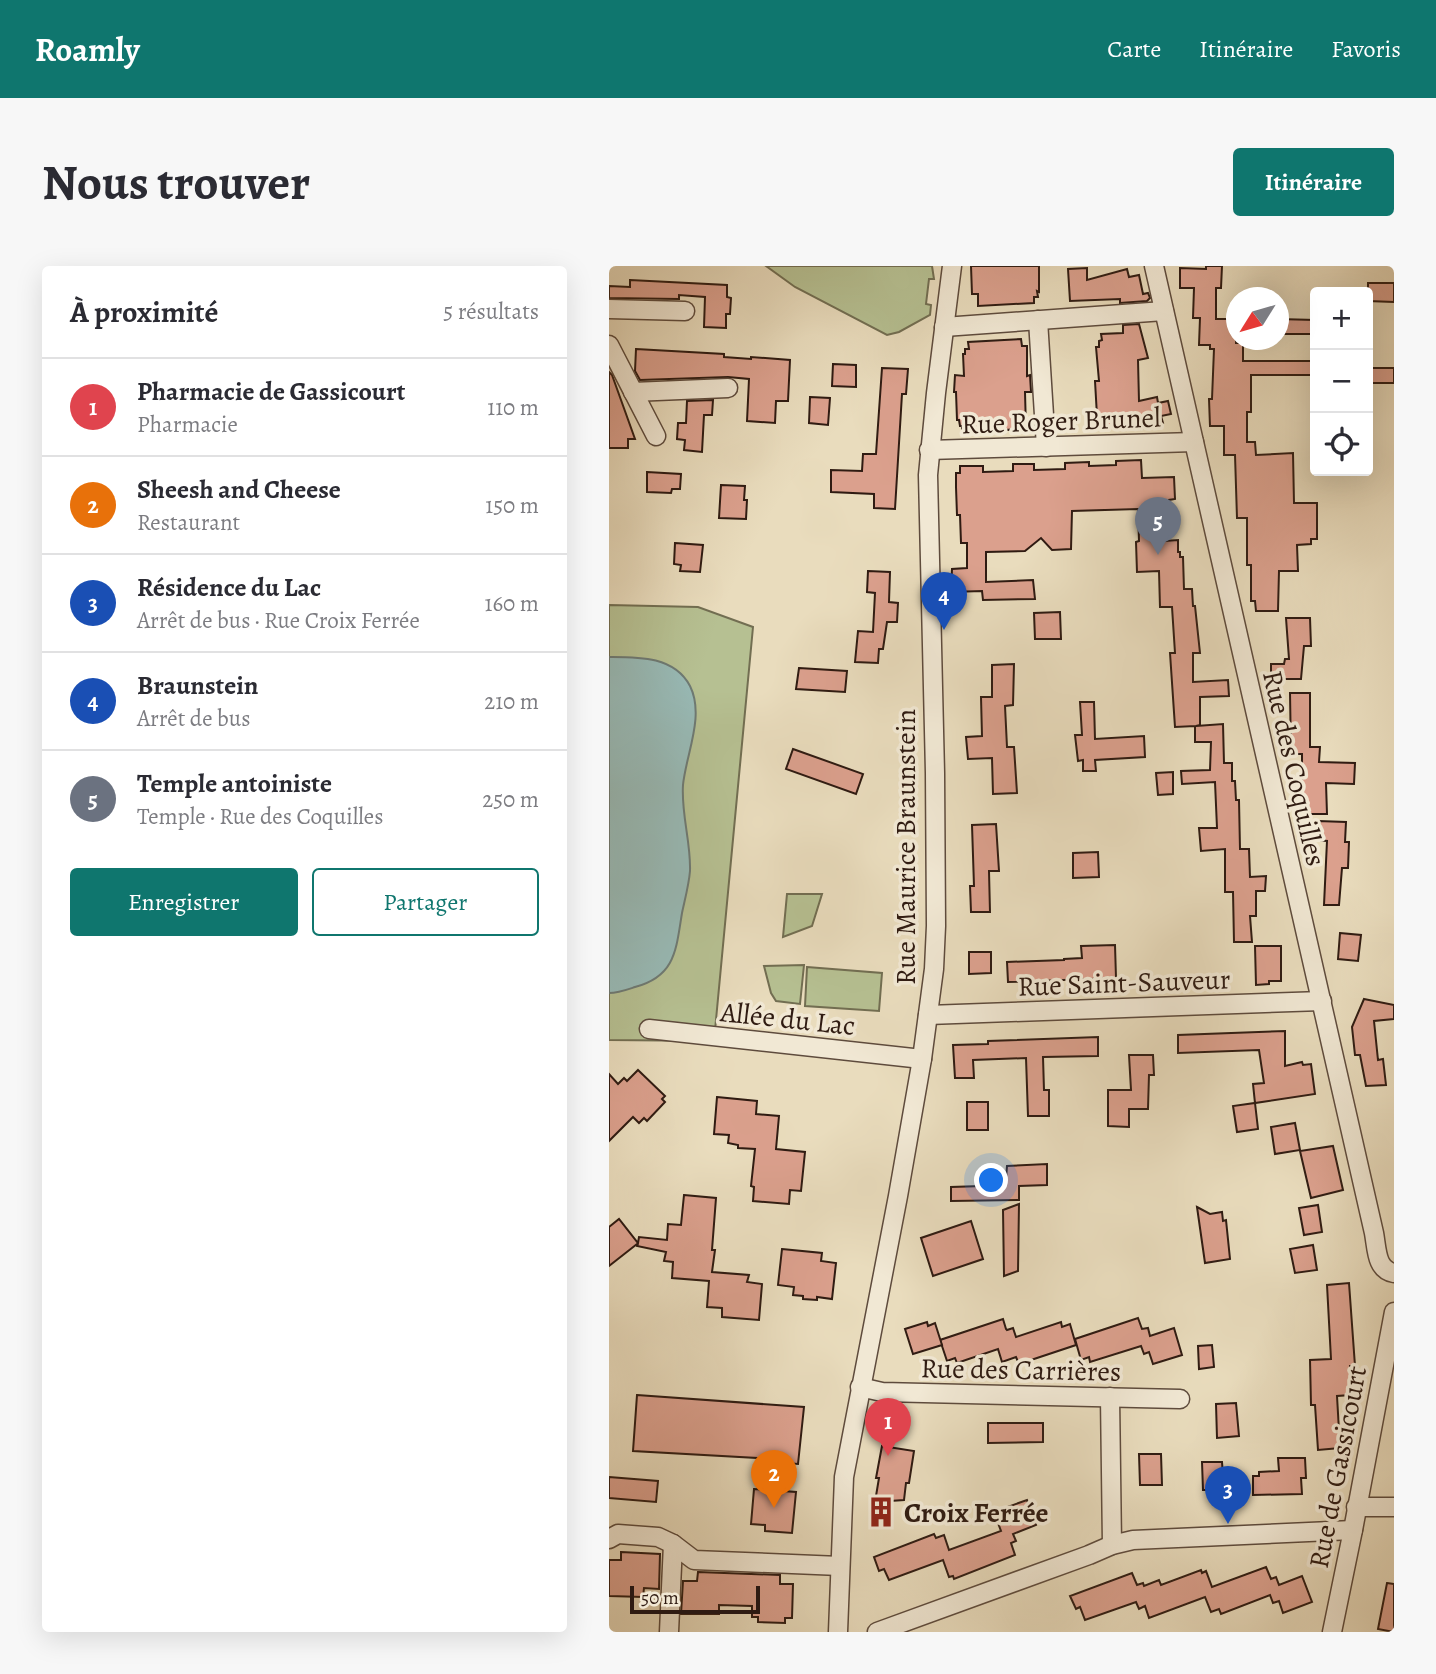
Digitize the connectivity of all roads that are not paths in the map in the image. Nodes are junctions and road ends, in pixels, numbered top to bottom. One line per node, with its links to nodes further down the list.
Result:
1 (952, 266): 7 (street, Rue Maurice Braunstein)
2 (1154, 266): 5 (street, Rue des Coquilles)
3 (609, 309): 4 (street)
4 (685, 311)
5 (1164, 311): 6 (street); 12 (street, Rue des Coquilles)
6 (1038, 320): 7 (street); 13 (street)
7 (944, 327): 14 (street, Rue Maurice Braunstein)
8 (609, 345): 10 (street)
9 (728, 388): 10 (street)
10 (633, 392): 11 (street)
11 (656, 436)
12 (1194, 442): 13 (street, Rue Roger Brunel); 15 (street, Rue des Coquilles)
13 (1046, 447): 14 (street, Rue Roger Brunel)
14 (929, 450): 16 (street, Rue Maurice Braunstein)
15 (1322, 1001): 16 (street, Rue Saint-Sauveur); 19 (street, Rue des Coquilles)
16 (929, 1015): 18 (street, Rue Maurice Braunstein)
17 (649, 1029): 18 (street, Allée du Lac)
18 (922, 1059): 21 (street, Rue Maurice Braunstein)
19 (1394, 1273)
20 (1394, 1312): 24 (street, Rue de Gassicourt)
21 (860, 1387): 22 (street, Rue des Carrières); 30 (street, Rue Maurice Braunstein)
22 (1110, 1397): 23 (street, Rue des Carrières); 29 (street)
23 (1180, 1399)
24 (1356, 1507): 25 (street); 26 (street, Rue de Gassicourt)
25 (1394, 1507)
26 (1353, 1530): 29 (street); 34 (street, Rue de Gassicourt)
27 (609, 1539): 28 (street)
28 (673, 1544): 30 (street); 31 (street)
29 (1112, 1545): 33 (street)
30 (840, 1566): 32 (street, Rue Maurice Braunstein)
31 (669, 1632)
32 (838, 1632)
33 (877, 1632)
34 (1332, 1632)

